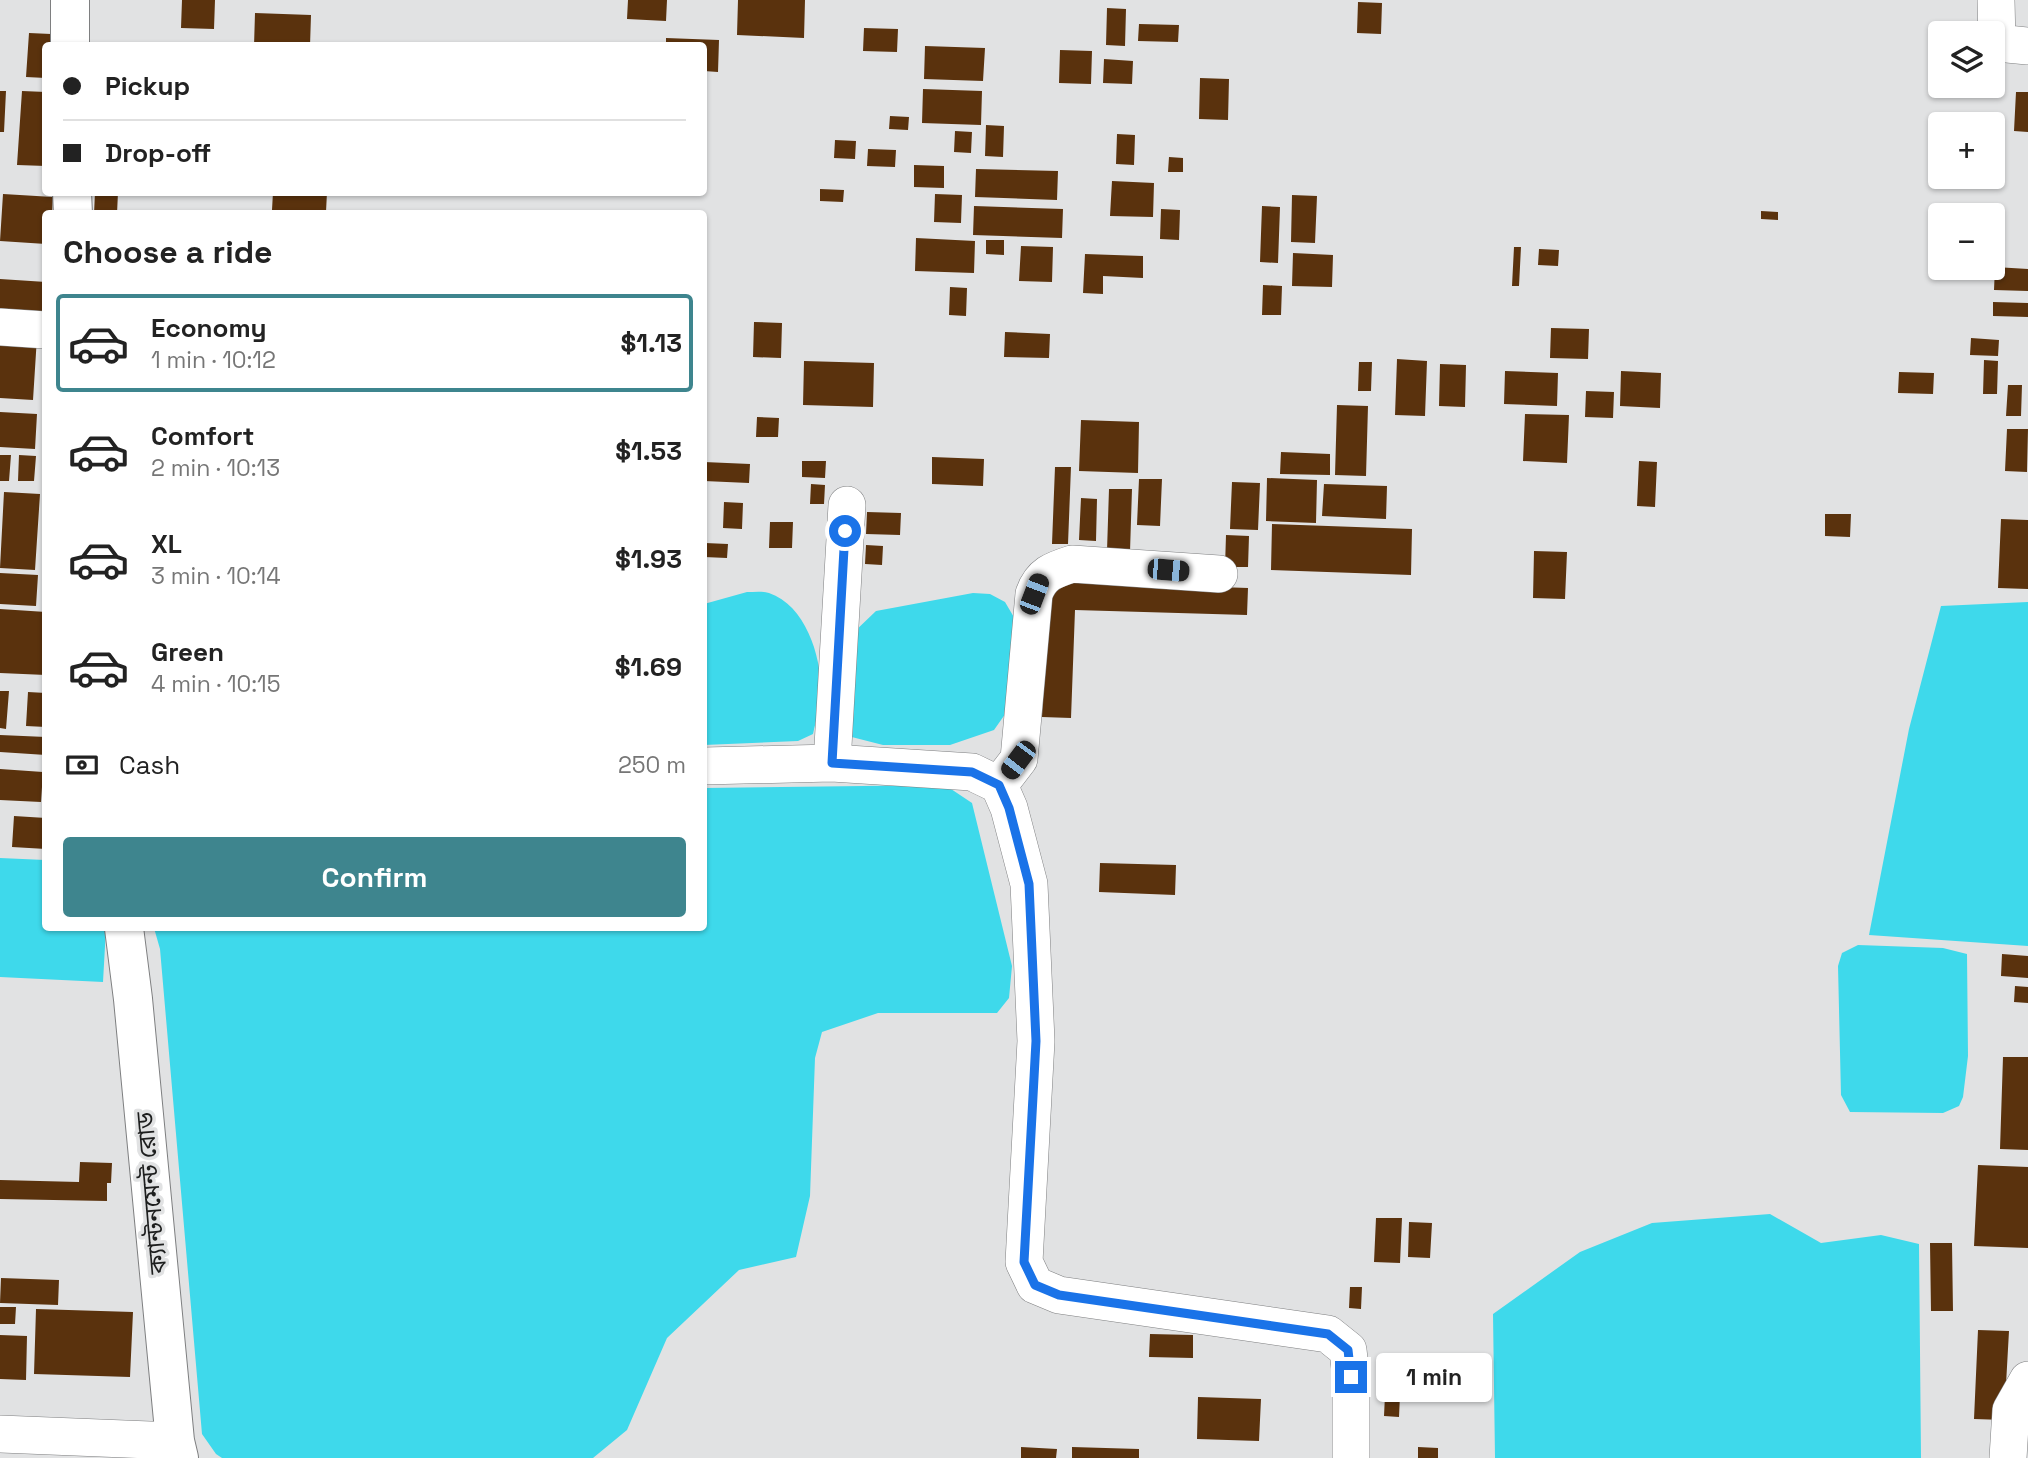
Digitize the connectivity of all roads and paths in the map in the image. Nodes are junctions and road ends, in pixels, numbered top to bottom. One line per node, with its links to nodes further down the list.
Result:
1 (69, 0): 3 (main road)
2 (1996, 0): 4 (street)
3 (70, 42)
4 (2028, 46)
5 (0, 327): 6 (street)
6 (42, 330)
7 (847, 505): 9 (street)
8 (1219, 574): 11 (street)
9 (832, 763): 10 (street); 11 (street)
10 (707, 766)
11 (999, 785): 16 (street)
12 (124, 931): 15 (main road, ক্যান্টনমেন্ট রোড)
13 (2028, 1380): 17 (street)
14 (0, 1434): 15 (street)
15 (177, 1449)
16 (1351, 1458)
17 (2008, 1458)

